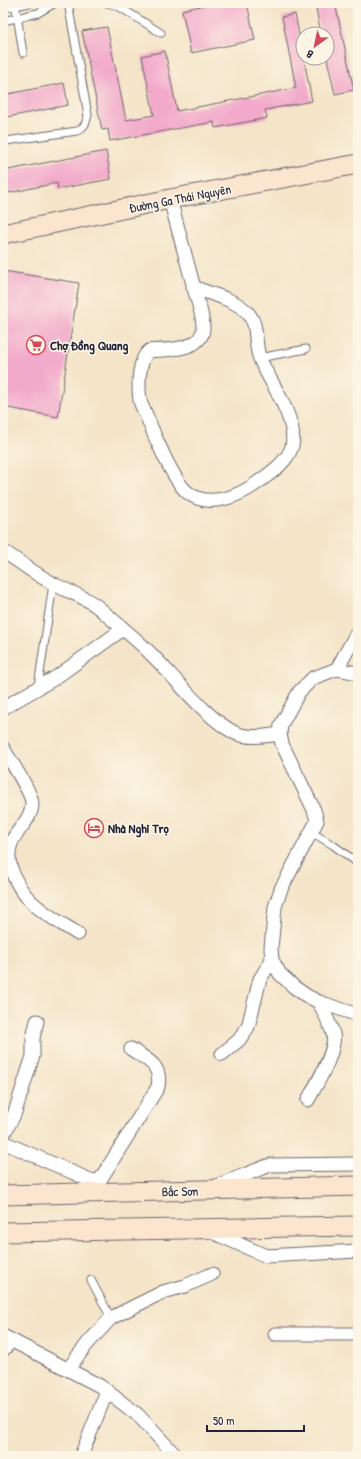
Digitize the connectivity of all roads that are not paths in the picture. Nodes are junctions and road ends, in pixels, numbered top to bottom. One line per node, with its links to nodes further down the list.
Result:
1 (30, 3): 5 (lane)
2 (55, 3): 7 (lane)
3 (68, 3): 11 (lane)
4 (107, 3): 9 (lane)
5 (15, 5): 6 (lane); 7 (lane)
6 (3, 8)
7 (16, 19): 8 (lane); 10 (lane)
8 (3, 21)
9 (161, 33)
10 (23, 53)
11 (6, 141)
12 (358, 164): 13 (main road, Đường Ga Thái Nguyên)
13 (170, 199): 14 (main road, Đường Ga Thái Nguyên); 15 (street)
14 (3, 234)
15 (193, 287): 17 (street); 17 (street)
16 (306, 349): 17 (lane)
17 (259, 358)
18 (3, 551): 19 (street)
19 (53, 584): 20 (street); 24 (lane)
20 (124, 629): 24 (street); 26 (street)
21 (358, 631): 22 (street)
22 (337, 669): 23 (street); 26 (street)
23 (358, 674)
24 (38, 688): 25 (street)
25 (3, 708)
26 (280, 734): 28 (street)
27 (3, 748): 30 (street)
28 (311, 832): 29 (lane); 31 (street)
29 (358, 862)
30 (78, 934)
31 (272, 960): 32 (street); 36 (street)
32 (319, 1002): 33 (street); 37 (street)
33 (358, 1015)
34 (37, 1021): 38 (street)
35 (131, 1049): 39 (street)
36 (222, 1054)
37 (308, 1100)
38 (3, 1135)
39 (3, 1142)
40 (358, 1164): 42 (street)
41 (358, 1186): 42 (main road, Bắc Sơn)
42 (206, 1190): 43 (main road, Bắc Sơn)
43 (3, 1195)
44 (358, 1226): 45 (main road)
45 (205, 1229): 46 (main road); 47 (street)
46 (3, 1232)
47 (358, 1252)
48 (212, 1274): 50 (street)
49 (91, 1280): 50 (lane)
50 (111, 1318): 56 (street)
51 (275, 1334): 52 (street)
52 (358, 1334)
53 (3, 1336): 54 (street)
54 (15, 1342): 55 (lane); 56 (street)
55 (3, 1354)
56 (68, 1369): 57 (street)
57 (107, 1391): 58 (street); 59 (street)
58 (81, 1456)
59 (176, 1456)

